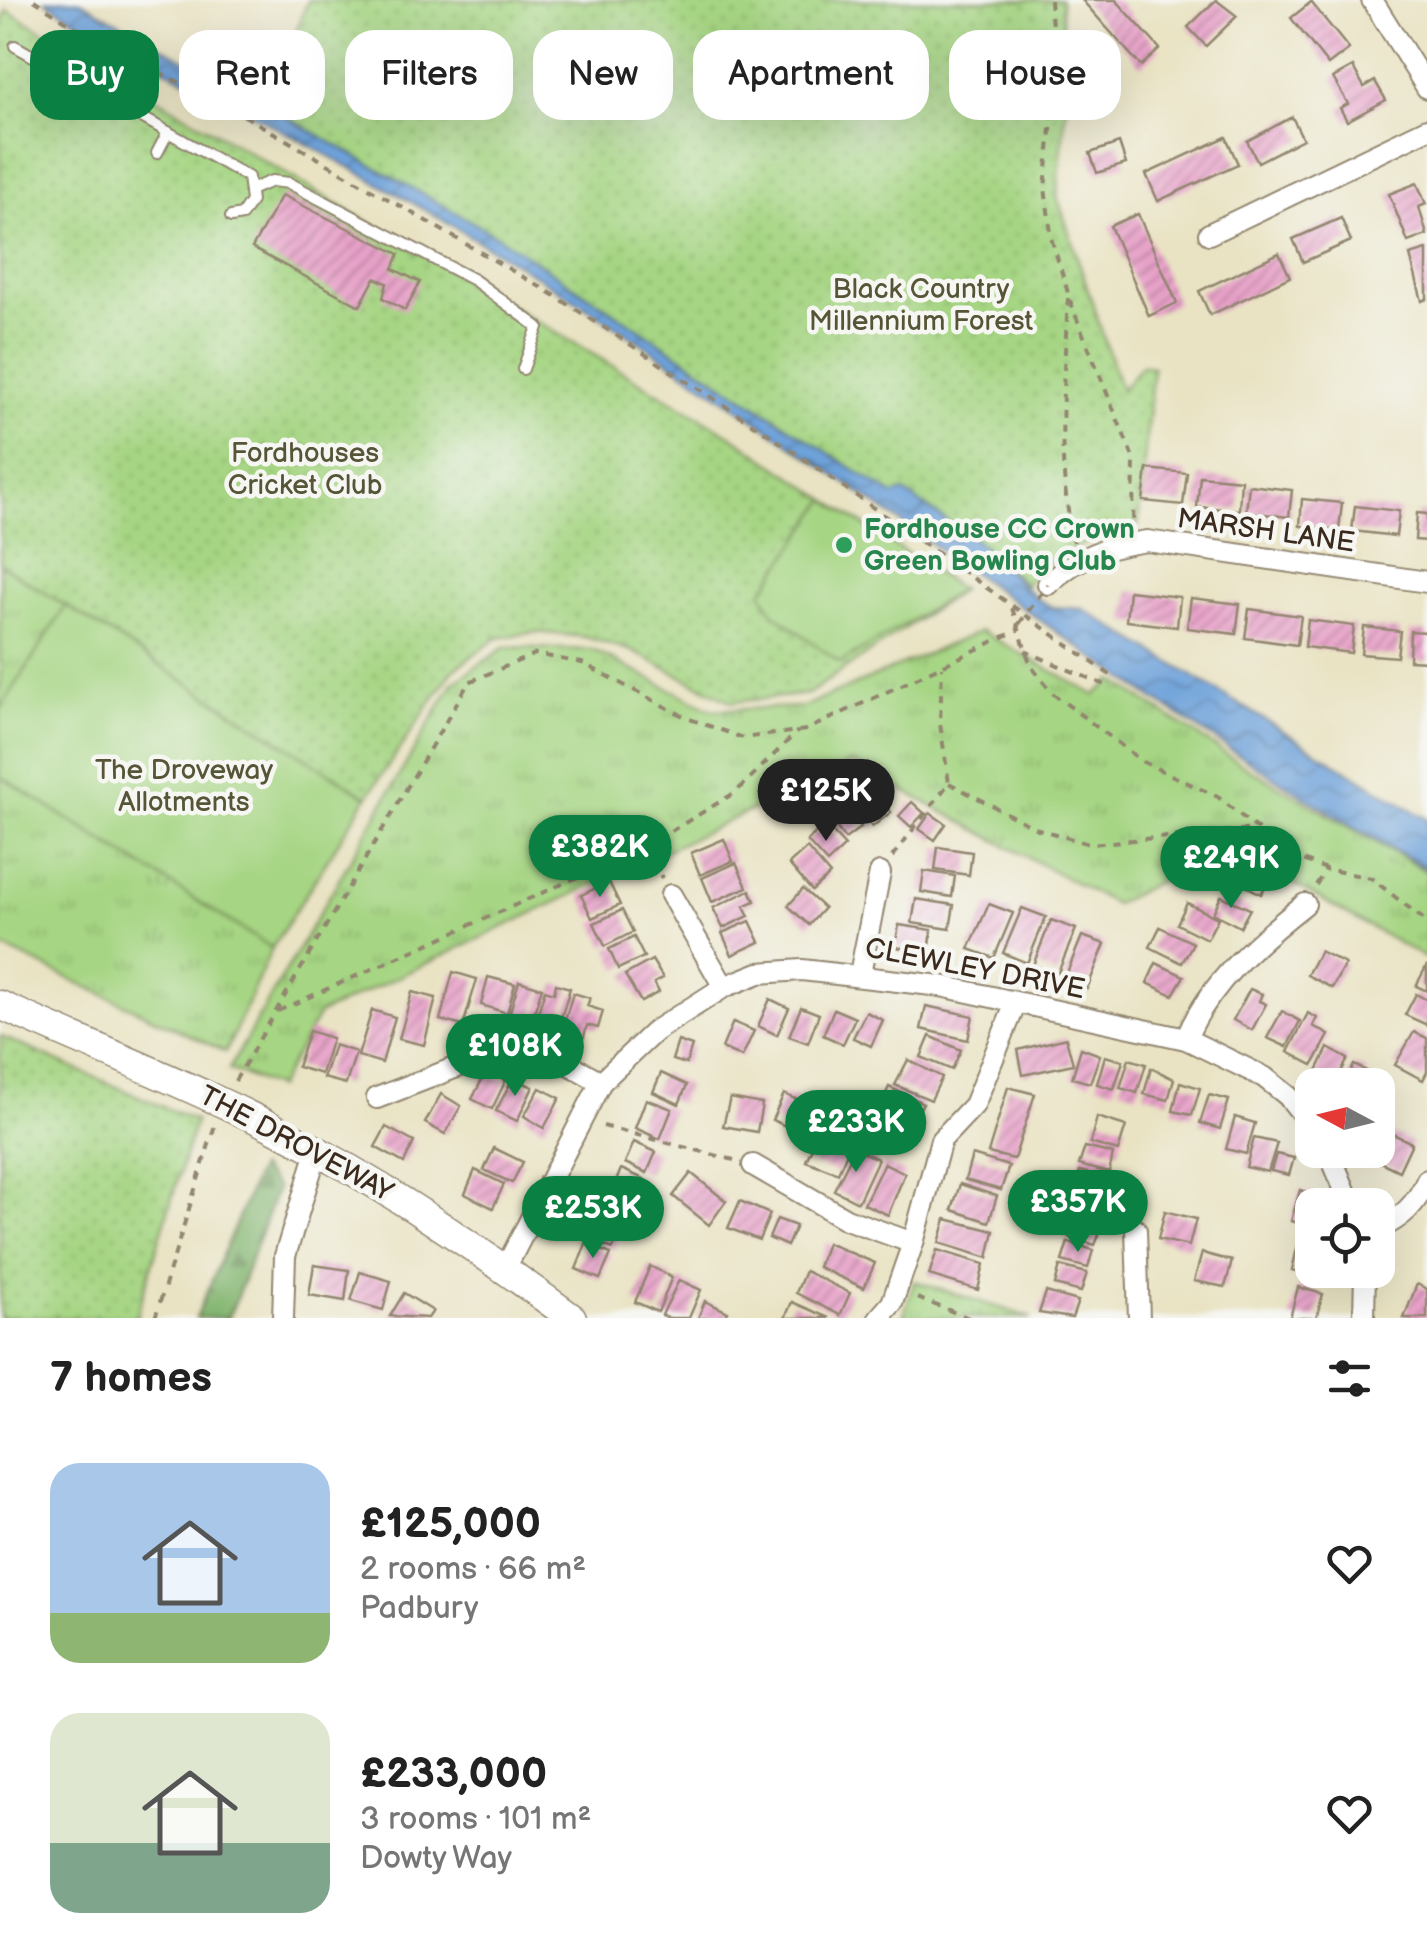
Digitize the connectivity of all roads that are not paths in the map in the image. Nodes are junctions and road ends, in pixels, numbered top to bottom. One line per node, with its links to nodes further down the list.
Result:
1 (1372, 0): 3 (street)
2 (15, 46): 5 (lane)
3 (1427, 88)
4 (1427, 129): 9 (street)
5 (168, 132): 6 (lane); 7 (lane)
6 (157, 153)
7 (252, 190): 8 (lane); 10 (lane)
8 (231, 217)
9 (1209, 234)
10 (522, 369)
11 (1427, 582): 12 (street, MARSH LANE)
12 (1048, 584)
13 (880, 873): 16 (street)
14 (672, 895): 17 (street)
15 (1305, 904): 20 (street)
16 (860, 974): 17 (street, CLEWLEY DRIVE); 18 (street, CLEWLEY DRIVE)
17 (724, 987): 21 (street, CLEWLEY DRIVE)
18 (1016, 1004): 20 (street, CLEWLEY DRIVE); 29 (street)
19 (0, 1005): 24 (street, THE DROVEWAY)
20 (1186, 1039): 23 (street, CLEWLEY DRIVE)
21 (601, 1082): 22 (street); 30 (street, CLEWLEY DRIVE)
22 (377, 1098)
23 (1295, 1105)
24 (317, 1150): 30 (street, THE DROVEWAY); 32 (street)
25 (753, 1166): 29 (street)
26 (1427, 1180): 27 (street)
27 (1395, 1221)
28 (1136, 1230): 35 (street)
29 (913, 1243): 34 (street)
30 (505, 1268): 33 (street, THE DROVEWAY)
31 (1365, 1288): 36 (street)
32 (283, 1318)
33 (572, 1318)
34 (879, 1318)
35 (1139, 1318)
36 (1364, 1318)

